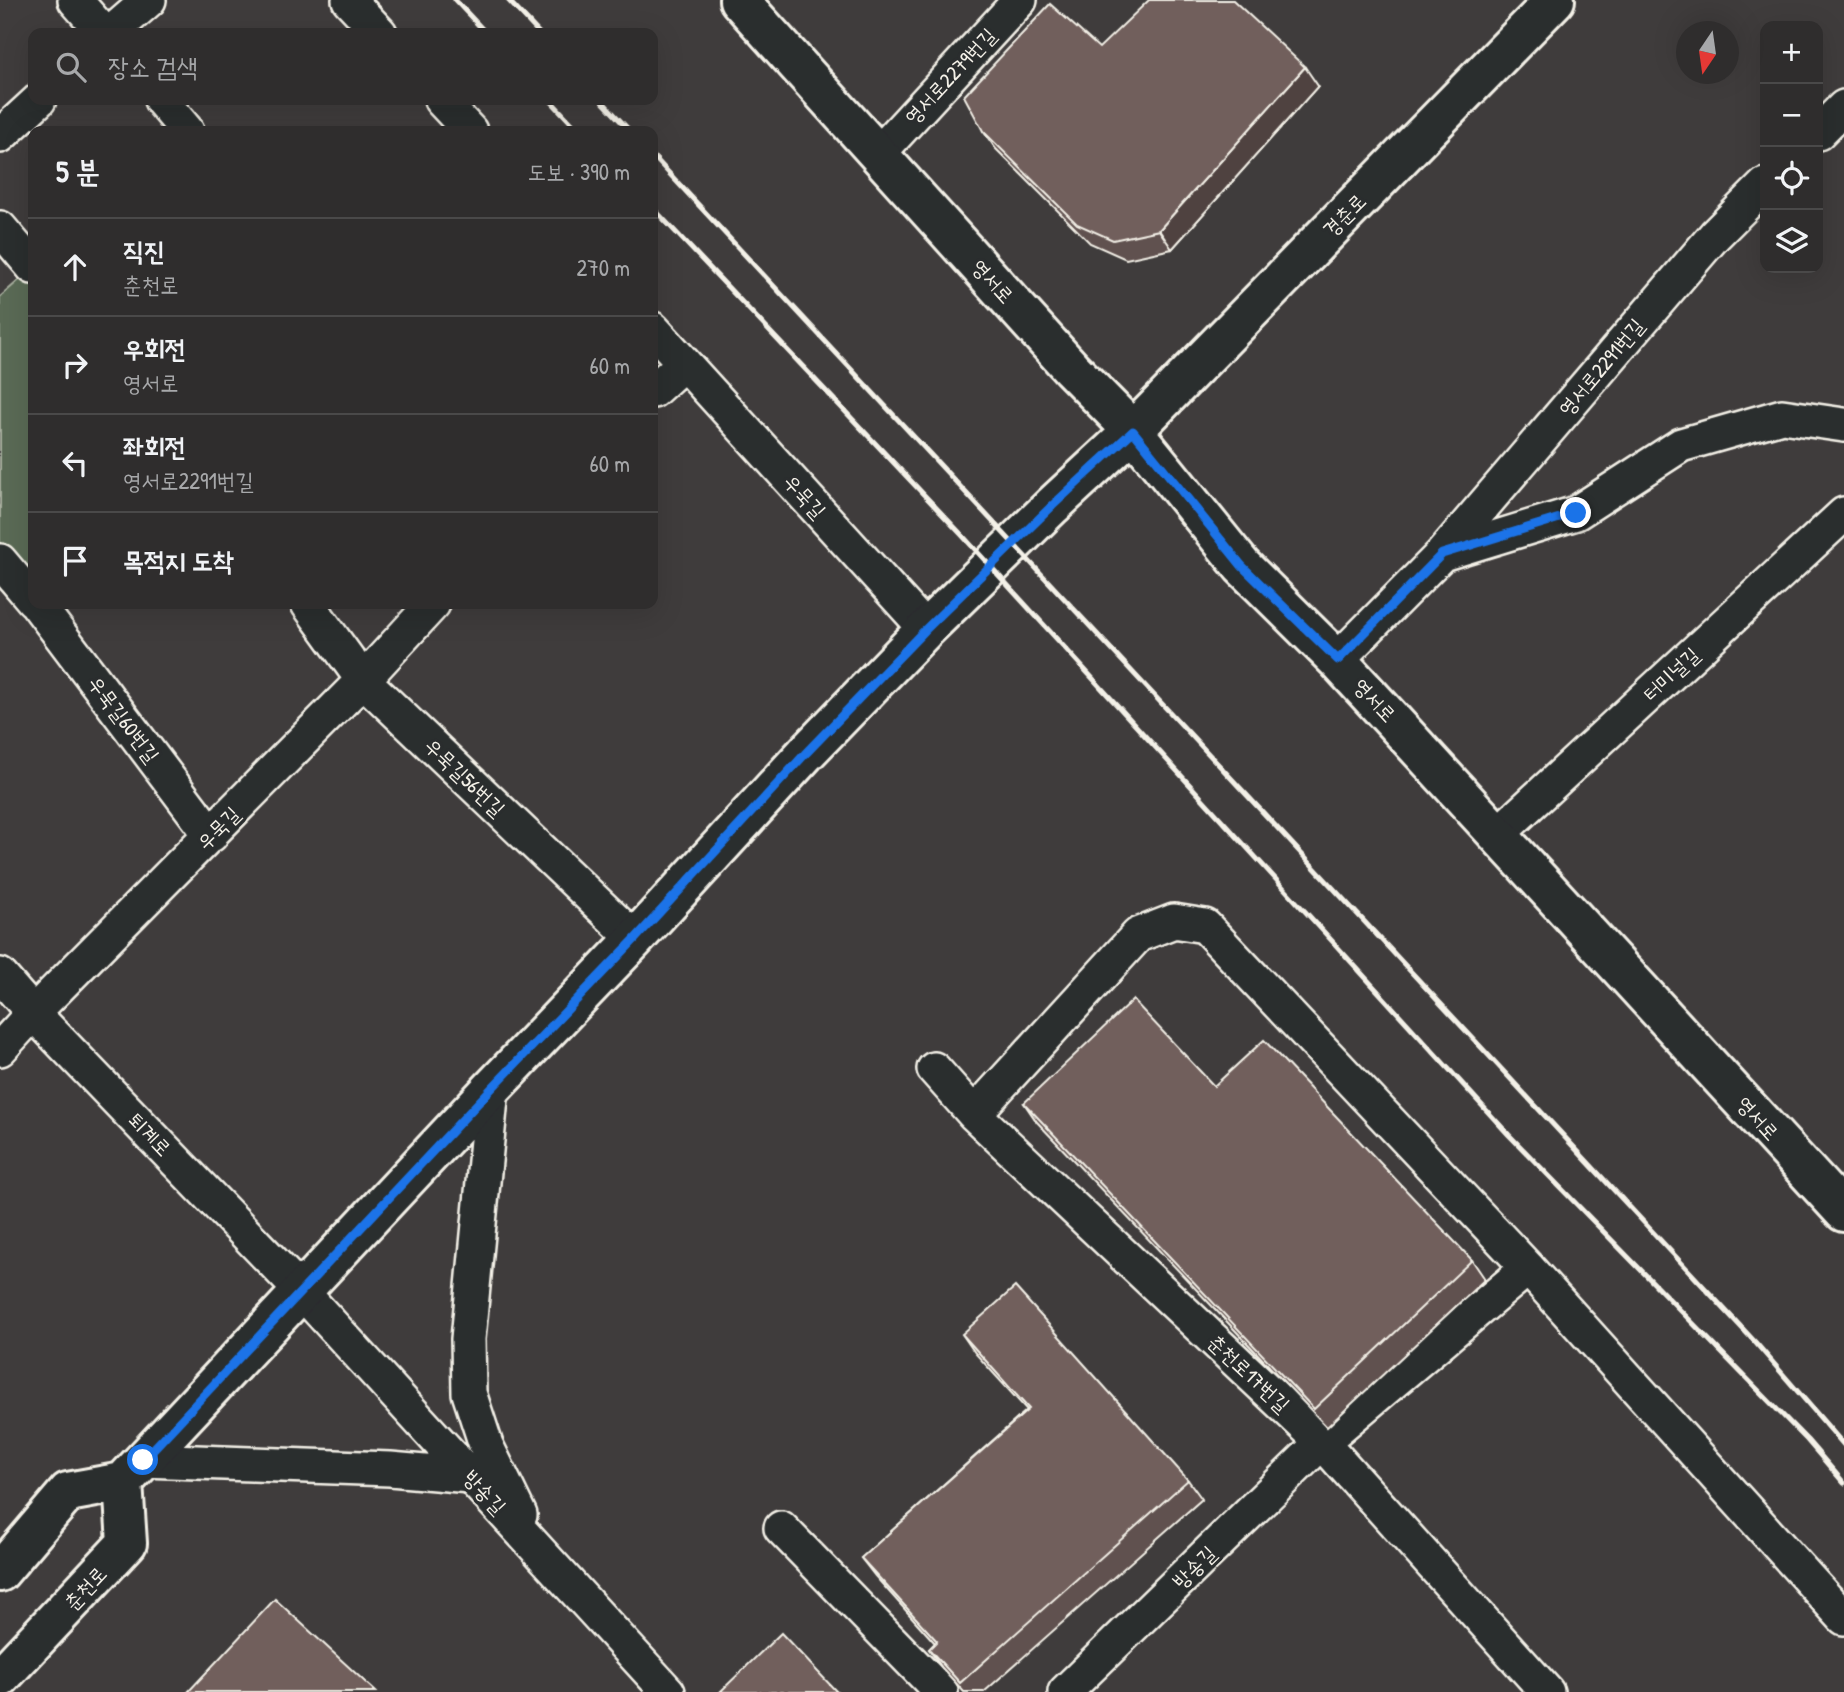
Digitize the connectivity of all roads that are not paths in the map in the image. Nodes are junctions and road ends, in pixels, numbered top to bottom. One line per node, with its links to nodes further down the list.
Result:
1 (75, 0): 7 (street)
2 (149, 0): 8 (street)
3 (349, 0): 9 (street)
4 (739, 0): 18 (street, 영서로)
5 (1020, 0): 18 (street, 영서로2279번길)
6 (1555, 0): 26 (street, 경춘로)
7 (100, 28)
8 (117, 28)
9 (375, 28)
10 (34, 105): 17 (street)
11 (164, 105): 14 (street)
12 (446, 105): 15 (street)
13 (1844, 107): 16 (street)
14 (183, 126)
15 (465, 126)
16 (1823, 128)
17 (0, 136)
18 (879, 152): 26 (street, 영서로)
19 (1760, 190): 28 (street, 영서로2291번길)
20 (0, 228): 21 (street)
21 (28, 261)
22 (658, 334): 23 (street, 우묵길)
23 (684, 363): 24 (street); 34 (street, 우묵길)
24 (658, 386)
25 (1844, 425): 28 (street, 영서로2291번길)
26 (1133, 431): 34 (street); 35 (street, 영서로)
27 (1844, 513): 37 (street, 터미널길)
28 (1442, 554): 35 (street, 영서로2291번길)
29 (0, 561): 30 (street)
30 (28, 594)
31 (41, 609): 38 (street, 우묵길60번길)
32 (313, 609): 36 (street, 우묵길56번길)
33 (428, 609): 36 (street, 우묵길)
34 (926, 629): 39 (street)
35 (1338, 660): 37 (street, 영서로)
36 (363, 680): 38 (street, 우묵길); 39 (street, 우묵길56번길)
37 (1498, 834): 46 (street, 영서로)
38 (211, 835): 41 (street, 우묵길)
39 (635, 939): 44 (street)
40 (0, 975): 41 (street, 퇴계로)
41 (33, 1013): 42 (street, 우묵길); 48 (street, 퇴계로)
42 (0, 1049)
43 (934, 1069): 45 (street, 춘천로17번길)
44 (492, 1088): 48 (street); 53 (street)
45 (974, 1114): 47 (street); 49 (street, 춘천로17번길)
46 (1844, 1212)
47 (1528, 1268): 49 (street, 방송길); 55 (street)
48 (301, 1291): 50 (street); 51 (street, 방송길)
49 (1322, 1442): 59 (street, 방송길); 60 (street, 춘천로17번길)
50 (133, 1471): 51 (street); 54 (street); 56 (street, 춘천로)
51 (470, 1476): 53 (street, 방송길)
52 (781, 1528): 58 (street)
53 (534, 1546): 57 (street, 방송길)
54 (0, 1572)
55 (1844, 1618)
56 (0, 1678)
57 (668, 1692)
58 (941, 1692)
59 (1065, 1692)
60 (1547, 1692)

